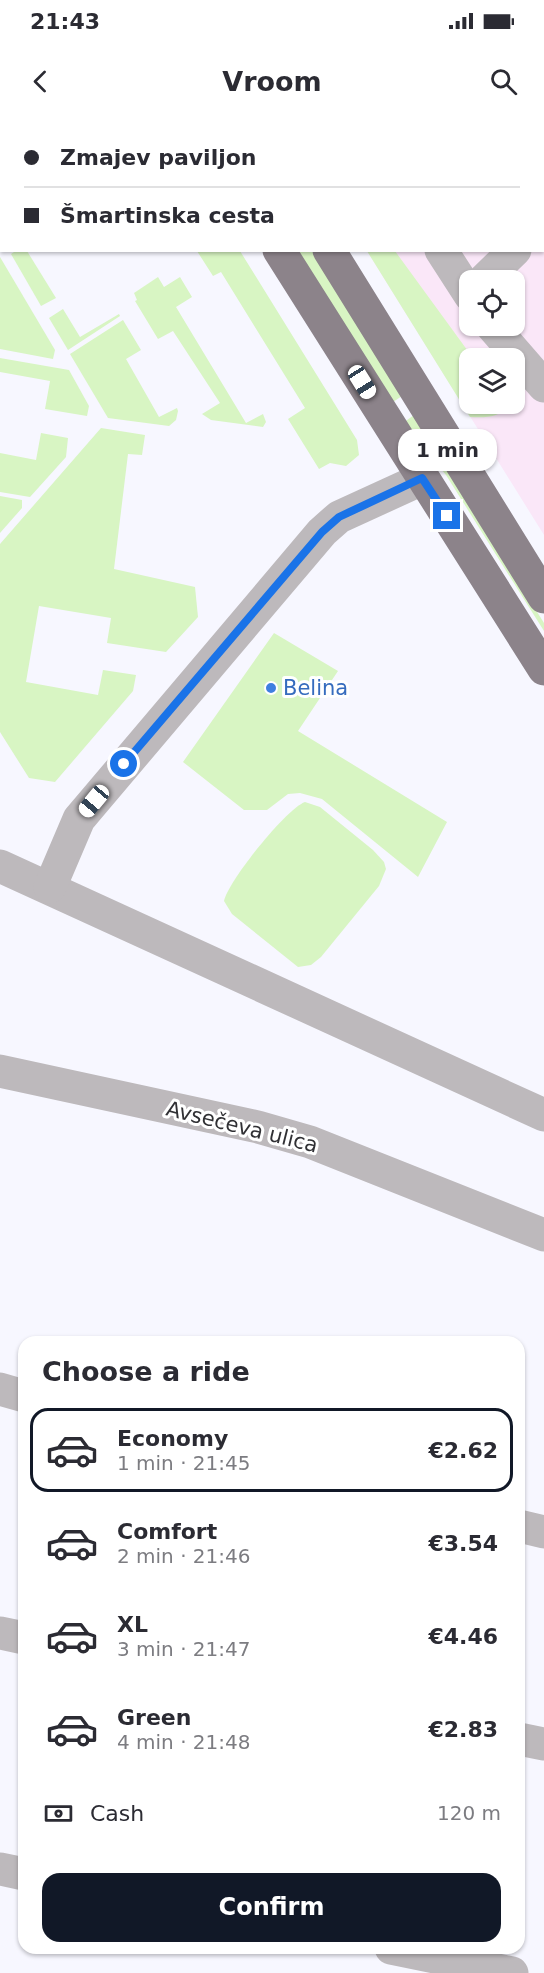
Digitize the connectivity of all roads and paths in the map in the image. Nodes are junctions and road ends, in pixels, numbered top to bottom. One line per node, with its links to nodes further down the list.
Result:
1 (280, 252): 9 (main road)
2 (330, 252): 10 (main road)
3 (442, 252): 6 (street)
4 (513, 252): 5 (street)
5 (494, 270)
6 (459, 278)
7 (501, 336): 8 (street)
8 (544, 386)
9 (422, 478): 11 (main road); 13 (street)
10 (544, 597)
11 (544, 669)
12 (0, 866): 13 (street)
13 (50, 887): 15 (street)
14 (0, 1071): 16 (street, Avsečeva ulica)
15 (544, 1115)
16 (544, 1235)
17 (0, 1389): 18 (street)
18 (18, 1394)
19 (525, 1527): 20 (street)
20 (544, 1532)
21 (0, 1633): 22 (street)
22 (18, 1637)
23 (525, 1740): 24 (street)
24 (544, 1744)
25 (0, 1869): 26 (street)
26 (18, 1873)
27 (420, 1954): 28 (street)
28 (512, 1973)

